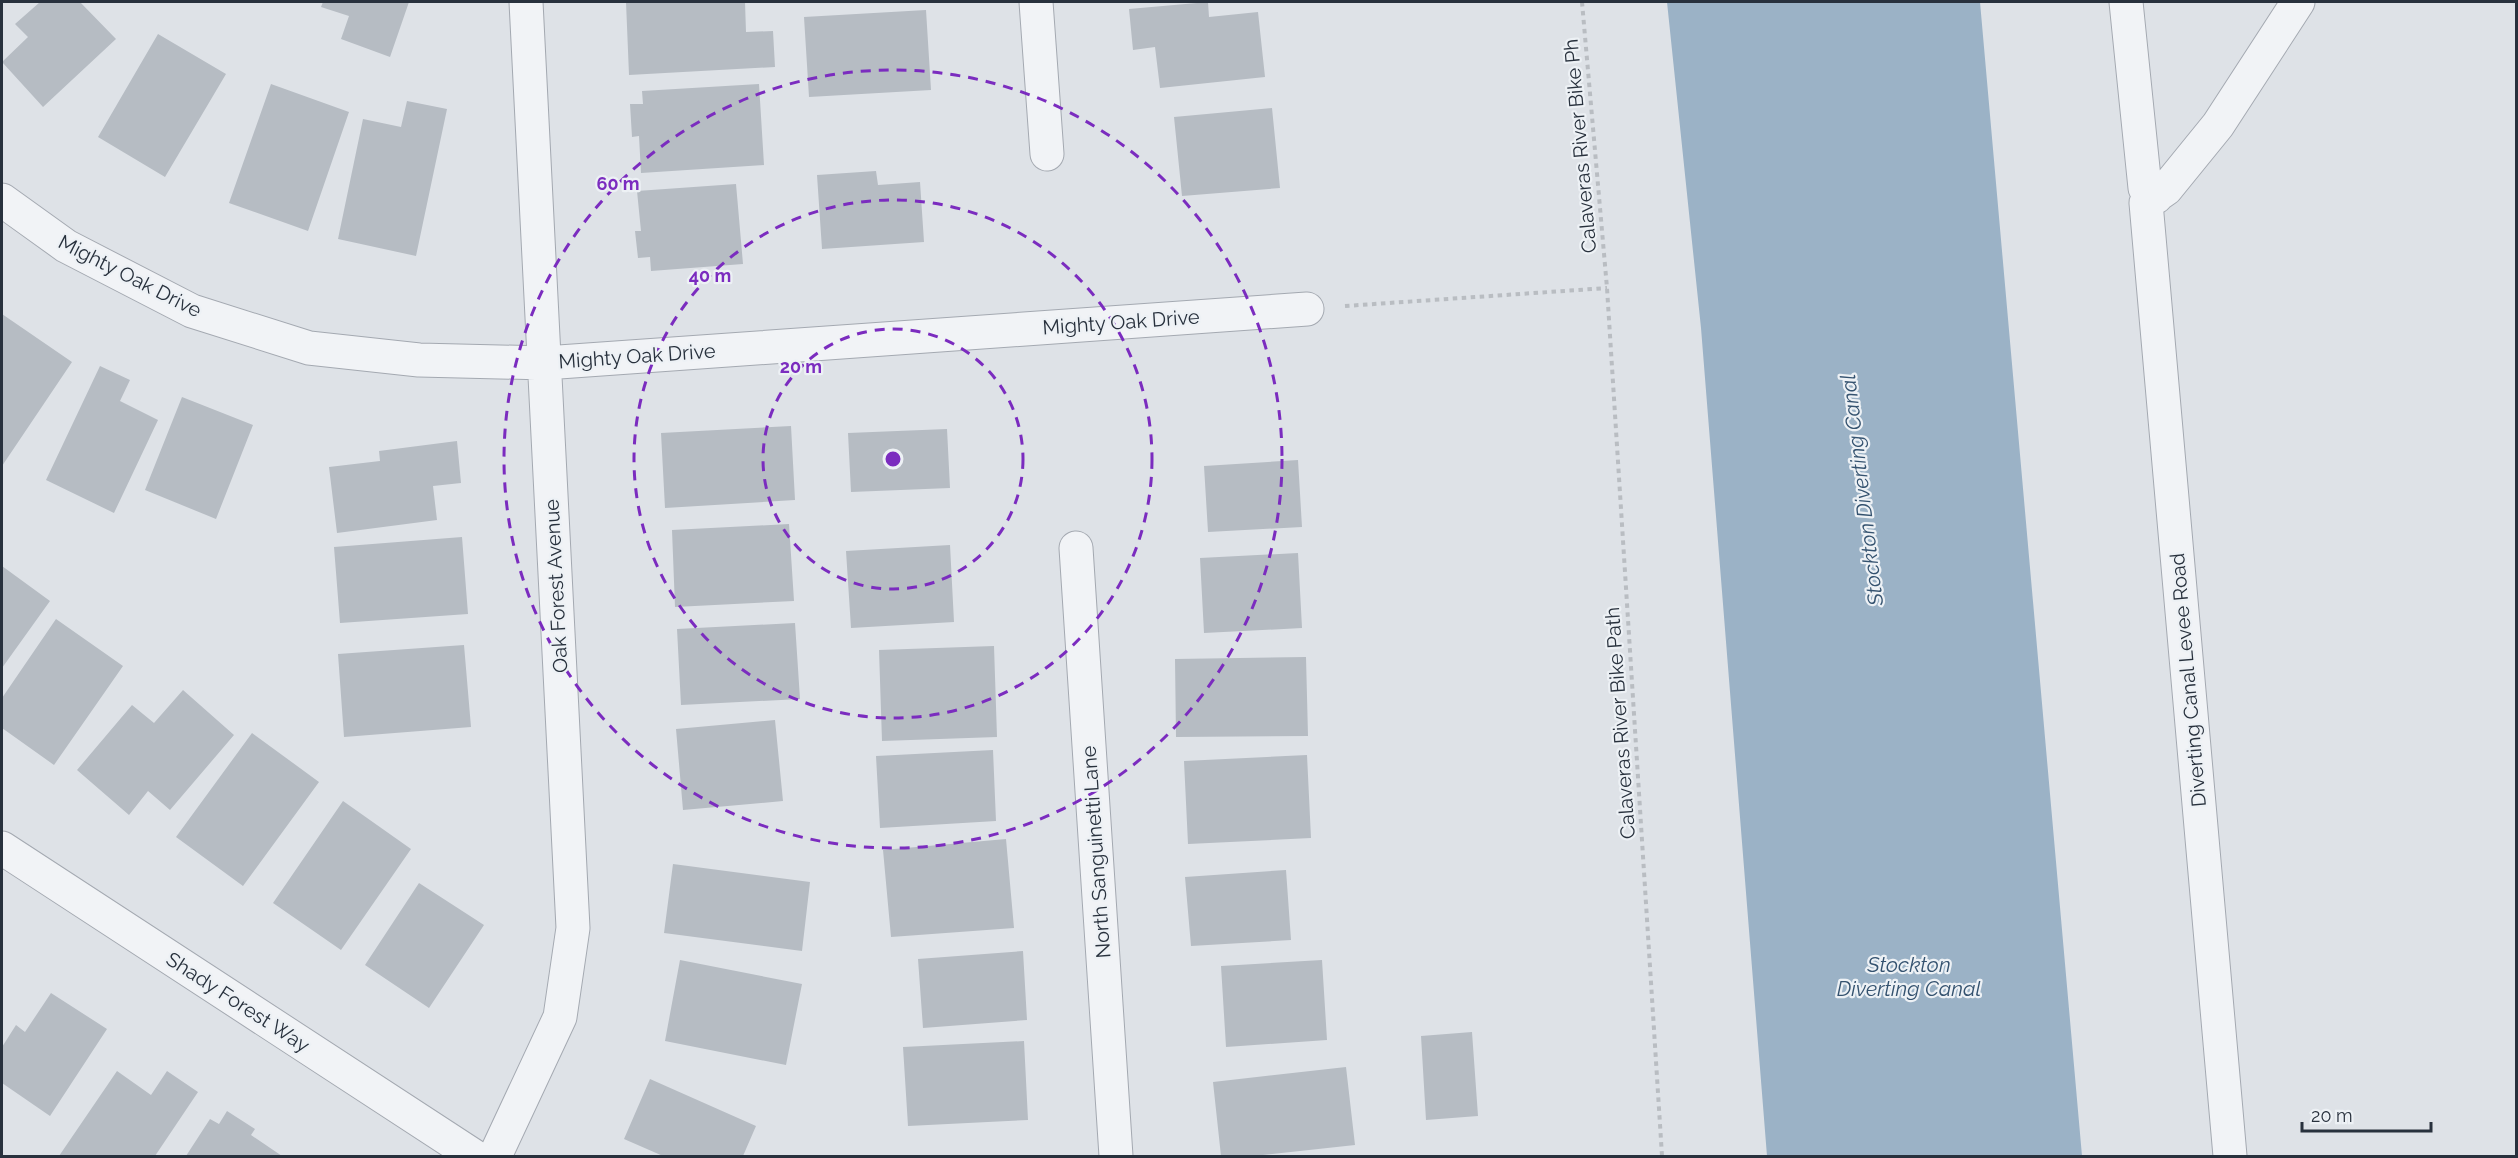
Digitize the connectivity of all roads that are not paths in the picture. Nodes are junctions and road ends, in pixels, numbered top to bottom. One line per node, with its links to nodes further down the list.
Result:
1 (526, 2): 9 (street, Oak Forest Avenue)
2 (1036, 2): 5 (street)
3 (2127, 2): 7 (street)
4 (2298, 2): 7 (street)
5 (1047, 154)
6 (2, 200): 9 (street, Mighty Oak Drive)
7 (2151, 200): 15 (street, Diverting Canal Levee Road)
8 (1307, 309): 9 (street, Mighty Oak Drive)
9 (545, 363): 13 (street, Oak Forest Avenue)
10 (1076, 548): 14 (street, North Sanguinetti Lane)
11 (2, 848): 12 (street, Shady Forest Way)
12 (474, 1156)
13 (495, 1156)
14 (1116, 1156)
15 (2230, 1156)

